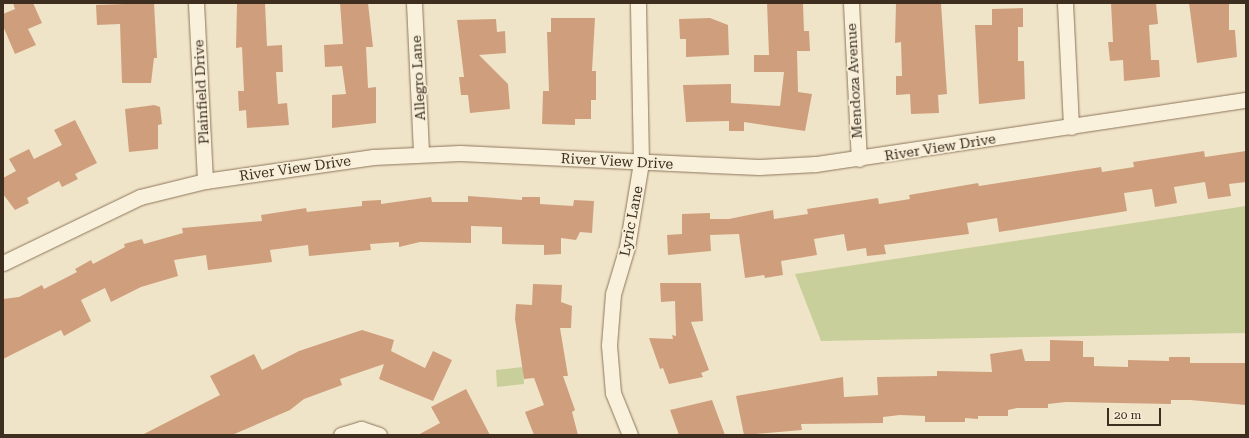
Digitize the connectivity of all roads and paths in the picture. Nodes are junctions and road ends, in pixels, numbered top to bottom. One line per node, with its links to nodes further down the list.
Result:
1 (196, 3): 11 (street, Plainfield Drive)
2 (414, 3): 8 (street, Allegro Lane)
3 (638, 3): 10 (street, Lyric Lane)
4 (851, 3): 9 (street, Mendoza Avenue)
5 (1065, 3): 7 (street)
6 (1246, 100): 7 (street, River View Drive)
7 (1071, 127): 9 (street, River View Drive)
8 (421, 153): 10 (street, River View Drive); 11 (street, River View Drive)
9 (859, 159): 10 (street, River View Drive)
10 (641, 162): 15 (street, Lyric Lane)
11 (205, 181): 12 (street, River View Drive)
12 (3, 263)
13 (341, 435): 14 (street)
14 (379, 435)
15 (630, 435)

